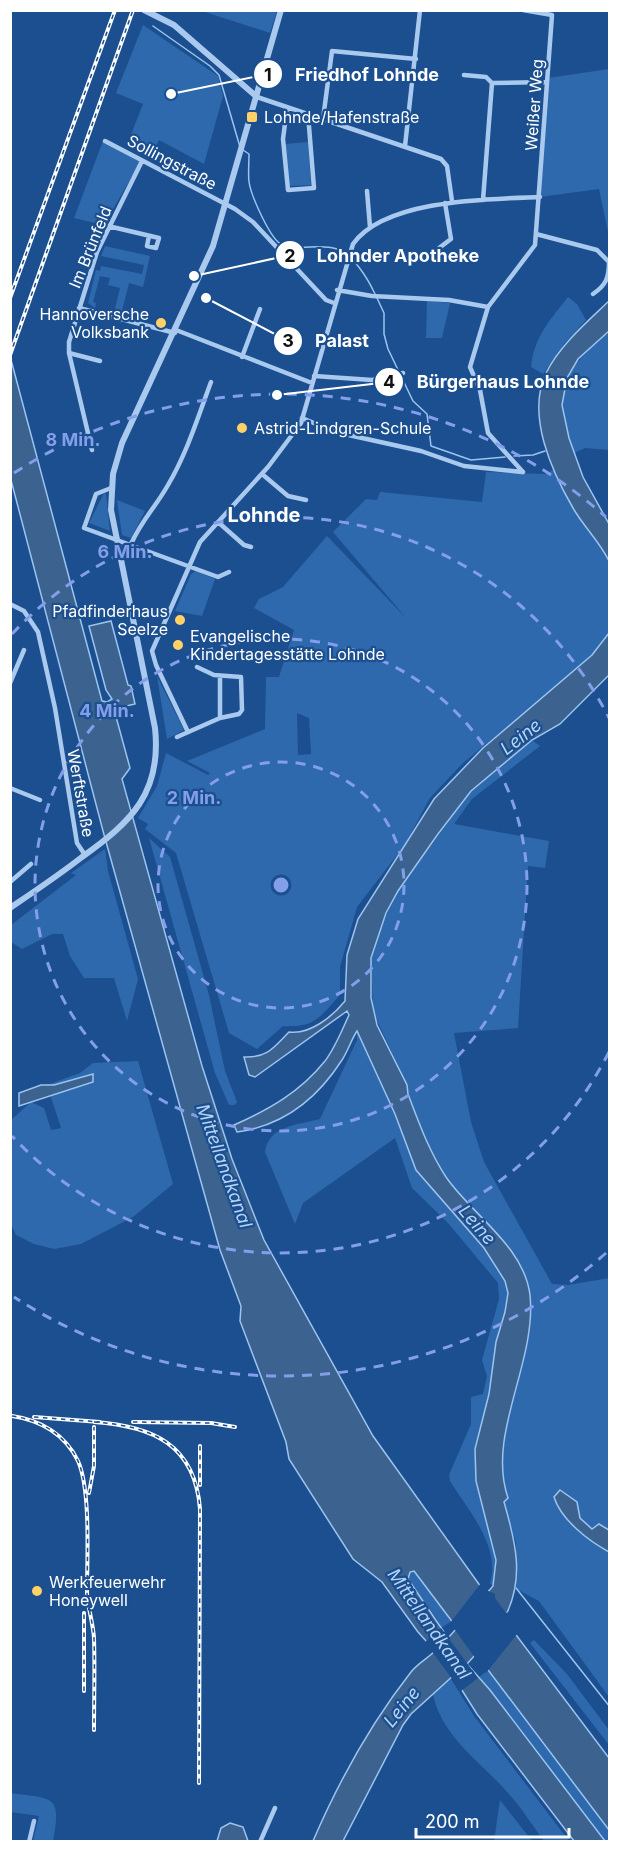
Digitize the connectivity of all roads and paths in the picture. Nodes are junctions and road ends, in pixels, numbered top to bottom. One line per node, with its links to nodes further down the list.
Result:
1 (144, 10): 9 (street)
2 (280, 10): 9 (street)
3 (420, 10): 5 (street)
4 (524, 10): 7 (street, Weißer Weg)
5 (416, 59): 12 (street); 14 (street)
6 (464, 75): 8 (street)
7 (547, 82): 8 (street); 17 (street, Weißer Weg)
8 (492, 83): 18 (street)
9 (257, 98): 10 (street); 21 (street)
10 (287, 108): 11 (street); 11 (street)
11 (308, 114): 12 (street)
12 (323, 119): 14 (street)
13 (105, 141): 15 (street, Sollingstraße)
14 (405, 146): 19 (street)
15 (142, 161): 21 (street, Sollingstraße); 22 (street, Im Brünfeld)
16 (366, 191): 23 (street)
17 (540, 197): 18 (street); 24 (street, Weißer Weg)
18 (483, 200): 19 (street)
19 (452, 201): 20 (street)
20 (445, 203): 23 (street); 26 (street)
21 (227, 205): 29 (street, Sollingstraße); 33 (street)
22 (108, 226): 25 (street); 31 (street, Im Brünfeld)
23 (370, 226): 27 (street)
24 (536, 234): 28 (street); 30 (street, Weißer Weg)
25 (149, 236)
26 (439, 248)
27 (337, 290): 29 (street); 30 (street)
28 (593, 294)
29 (334, 303): 38 (street)
30 (488, 307): 41 (street)
31 (79, 308): 33 (street); 34 (street, Im Brünfeld)
32 (260, 309): 35 (street)
33 (175, 331): 35 (street); 44 (street)
34 (69, 353): 36 (street); 42 (street, Im Brünfeld)
35 (242, 357): 40 (street)
36 (100, 361)
37 (401, 374): 38 (street)
38 (314, 376): 40 (street)
39 (211, 382): 48 (street)
40 (312, 383): 41 (street)
41 (302, 418): 43 (street)
42 (92, 450)
43 (262, 474): 45 (street); 46 (street)
44 (111, 488): 47 (street); 47 (street)
45 (306, 500)
46 (218, 522): 49 (street); 50 (street)
47 (116, 539): 48 (street); 62 (street)
48 (131, 544): 50 (street)
49 (251, 547)
50 (189, 566): 51 (street); 58 (street)
51 (229, 572)
52 (10, 604): 62 (street, Werftstraße)
53 (24, 650): 56 (street)
54 (197, 667): 55 (street)
55 (220, 676): 57 (street); 57 (street)
56 (10, 683)
57 (220, 718): 58 (street)
58 (188, 732): 59 (street)
59 (177, 737)
60 (10, 788): 61 (street)
61 (40, 800)
62 (85, 855): 65 (street)
63 (31, 864): 64 (street)
64 (10, 882)
65 (10, 908)
66 (275, 1808): 69 (street)
67 (34, 1821): 68 (street)
68 (30, 1842)
69 (261, 1842)

